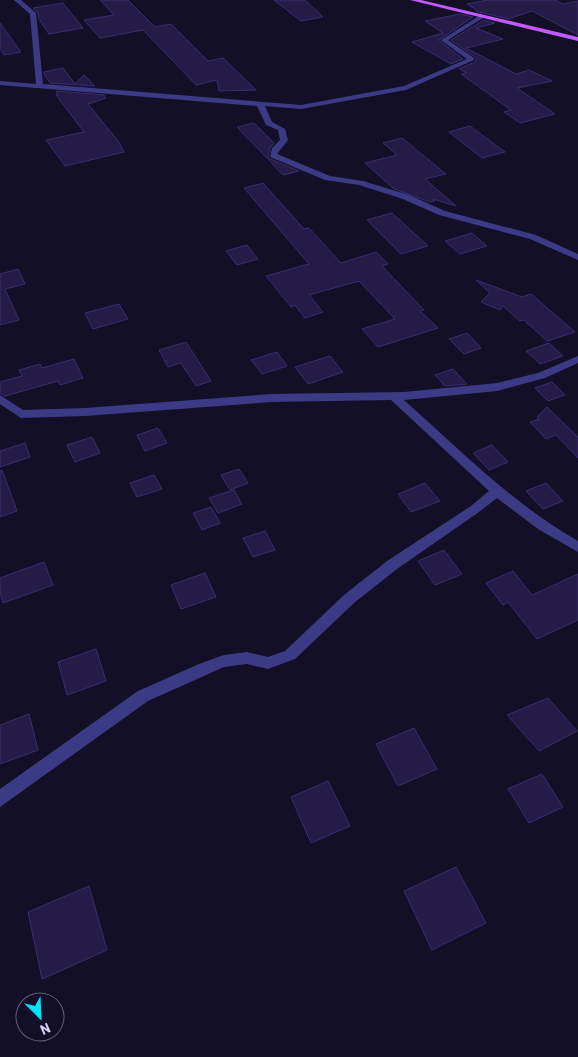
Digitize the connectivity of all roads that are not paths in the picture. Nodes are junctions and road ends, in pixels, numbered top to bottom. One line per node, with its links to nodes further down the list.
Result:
1 (17, 0): 6 (street)
2 (413, 0): 3 (main road)
3 (481, 17): 4 (main road); 7 (street)
4 (578, 39)
5 (0, 83): 6 (street)
6 (40, 85): 7 (street)
7 (260, 104): 8 (street)
8 (578, 257)
9 (578, 359): 10 (street)
10 (393, 396): 11 (street); 12 (street)
11 (0, 399)
12 (498, 491): 13 (street); 14 (street)
13 (578, 547)
14 (0, 799)

